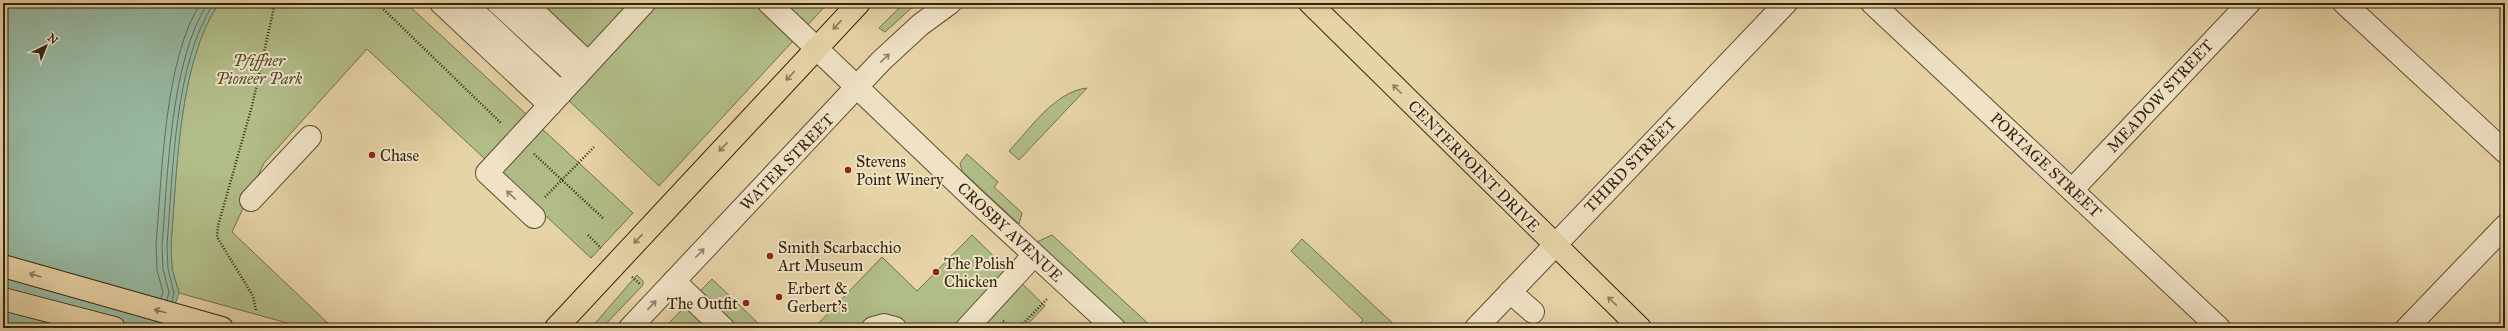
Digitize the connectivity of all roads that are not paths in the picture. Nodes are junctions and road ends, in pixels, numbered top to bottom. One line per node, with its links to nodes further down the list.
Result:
1 (441, 3): 18 (street)
2 (452, 3): 18 (street)
3 (465, 3): 18 (street)
4 (484, 3): 18 (street)
5 (498, 3): 18 (street)
6 (512, 3): 18 (street)
7 (525, 3): 18 (street)
8 (644, 3): 18 (street)
9 (769, 3): 17 (street, CROSBY AVENUE)
10 (859, 3): 17 (main road, one-way to 17)
11 (950, 3): 19 (street, WATER STREET, one-way to 11)
12 (1310, 3): 26 (main road, CENTERPOINT DRIVE, one-way to 12)
13 (1786, 3): 26 (street, THIRD STREET)
14 (1872, 3): 22 (street, PORTAGE STREET)
15 (2249, 3): 22 (street, MEADOW STREET)
16 (2344, 3): 21 (street)
17 (816, 48): 19 (street, CROSBY AVENUE); 35 (main road, one-way to 35)
18 (569, 84): 24 (street, one-way to 18)
19 (858, 86): 27 (street, CROSBY AVENUE); 29 (street, WATER STREET, one-way to 19)
20 (310, 137): 23 (street)
21 (2505, 152)
22 (2072, 190): 44 (street, PORTAGE STREET)
23 (251, 200)
24 (539, 208)
25 (2505, 226): 45 (street)
26 (1554, 246): 30 (street, THIRD STREET); 43 (main road, CENTERPOINT DRIVE, one-way to 26)
27 (1034, 255): 40 (street); 41 (street, CROSBY AVENUE)
28 (3, 266): 33 (main road, one-way to 28)
29 (674, 281): 36 (street, WATER STREET, one-way to 29); 37 (street)
30 (1510, 292): 32 (street); 42 (street, THIRD STREET)
31 (3, 299): 34 (main road)
32 (1533, 312)
33 (217, 326)
34 (114, 328)
35 (556, 328)
36 (630, 328)
37 (723, 328)
38 (873, 328): 39 (street)
39 (895, 328)
40 (967, 328)
41 (1114, 328)
42 (1476, 328)
43 (1640, 328)
44 (2218, 328)
45 (2407, 328)

